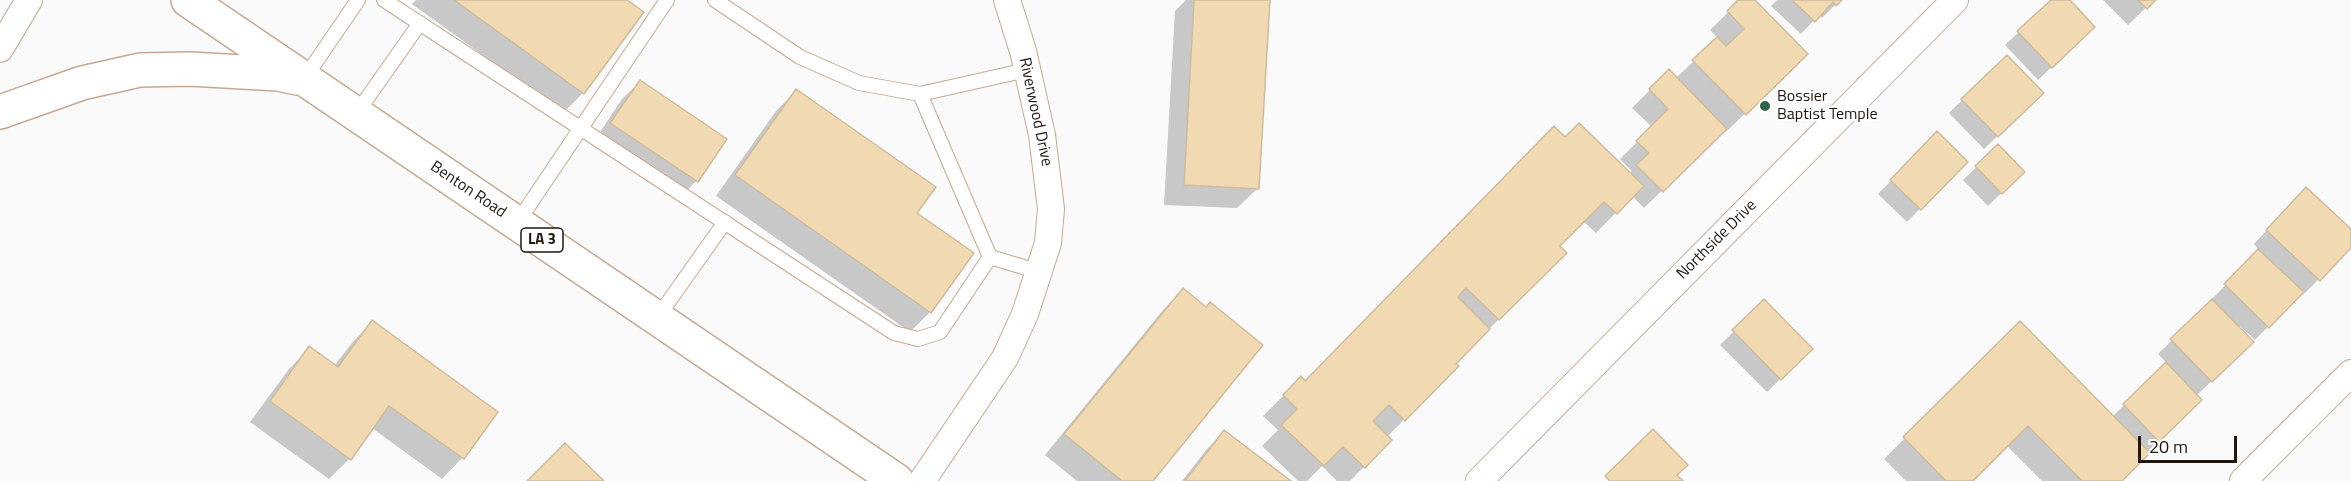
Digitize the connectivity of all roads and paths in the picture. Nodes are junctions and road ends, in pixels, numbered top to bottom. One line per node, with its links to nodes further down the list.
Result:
1 (29, 0): 10 (street)
2 (188, 0): 12 (main road, Benton Road / LA 3)
3 (358, 0): 12 (lane)
4 (384, 0): 9 (lane)
5 (668, 0): 16 (lane)
6 (715, 0): 13 (lane)
7 (1007, 0): 11 (street, Riverwood Drive)
8 (1955, 0): 25 (street, Northside Drive)
9 (420, 23): 15 (lane); 16 (lane)
10 (0, 49)
11 (1027, 70): 13 (lane); 20 (street, Riverwood Drive)
12 (304, 79): 14 (main road); 15 (main road, Benton Road / LA 3)
13 (920, 94): 19 (lane)
14 (0, 112)
15 (356, 114): 18 (main road, Benton Road / LA 3)
16 (581, 128): 17 (lane); 18 (lane)
17 (725, 222): 19 (lane); 21 (lane)
18 (517, 223): 21 (main road, Benton Road / LA 3)
19 (990, 257): 20 (lane)
20 (1040, 272): 24 (street, Riverwood Drive)
21 (657, 318): 23 (main road, Benton Road / LA 3)
22 (2351, 372): 26 (street)
23 (897, 481)
24 (922, 481)
25 (1479, 481)
26 (2243, 481)

